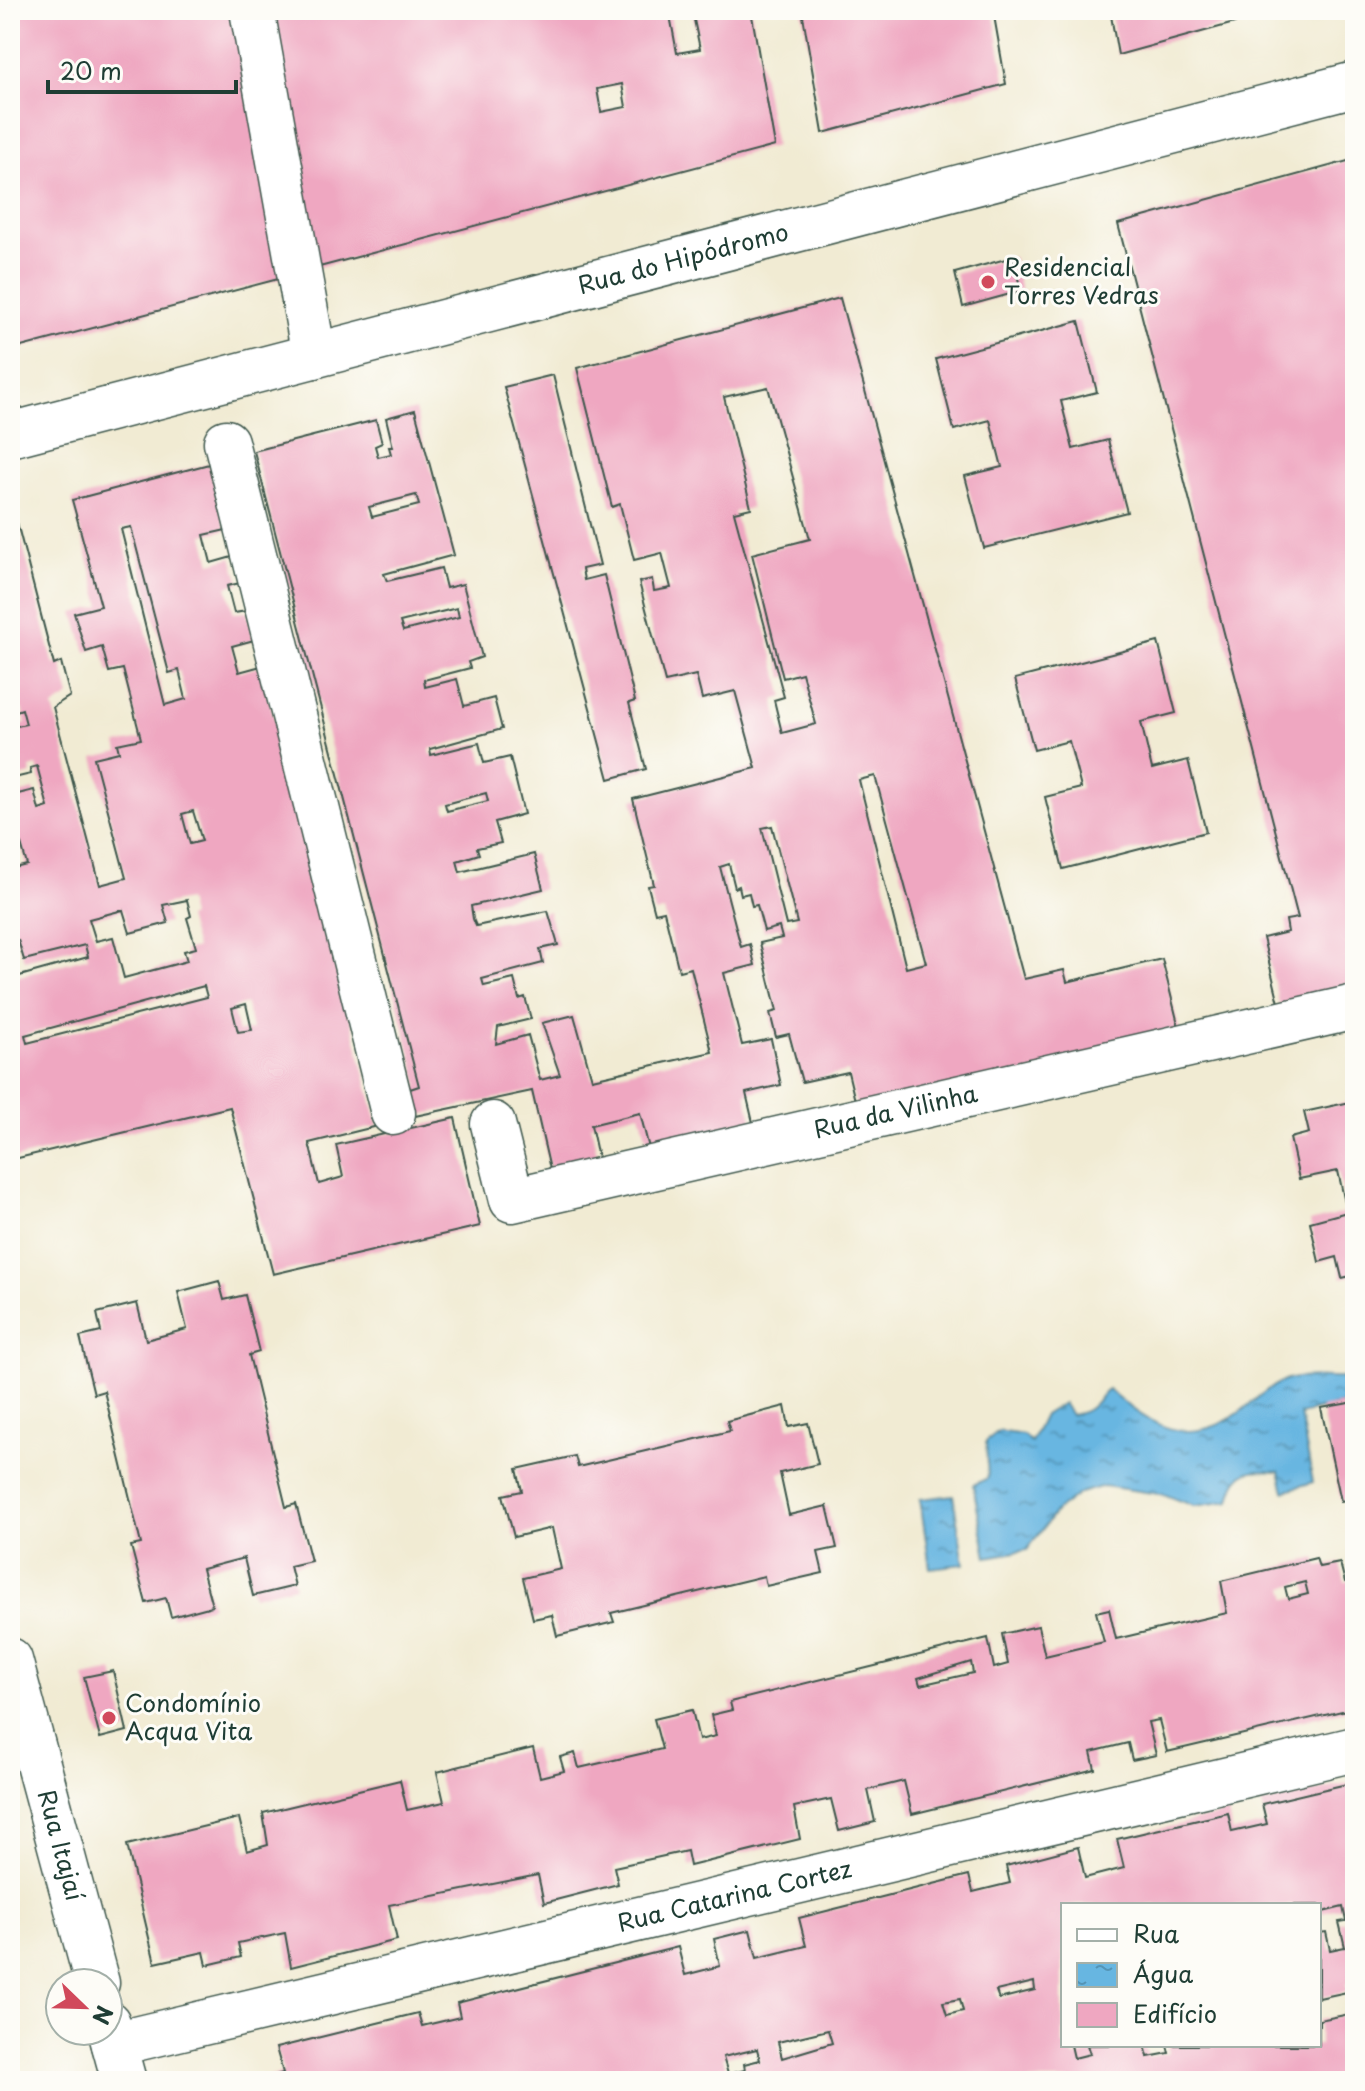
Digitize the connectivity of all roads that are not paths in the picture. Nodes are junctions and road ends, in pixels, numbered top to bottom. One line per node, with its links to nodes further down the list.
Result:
1 (252, 10): 3 (street)
2 (1355, 84): 3 (street, Rua do Hipódromo)
3 (314, 356): 4 (street, Rua do Hipódromo)
4 (10, 435)
5 (226, 442): 7 (street)
6 (1355, 1007): 8 (street, Rua da Vilinha)
7 (393, 1113)
8 (493, 1124)
9 (10, 1660): 11 (street, Rua Itajaí)
10 (1355, 1749): 12 (street, Rua Catarina Cortez)
11 (93, 1967)
12 (115, 2049)

